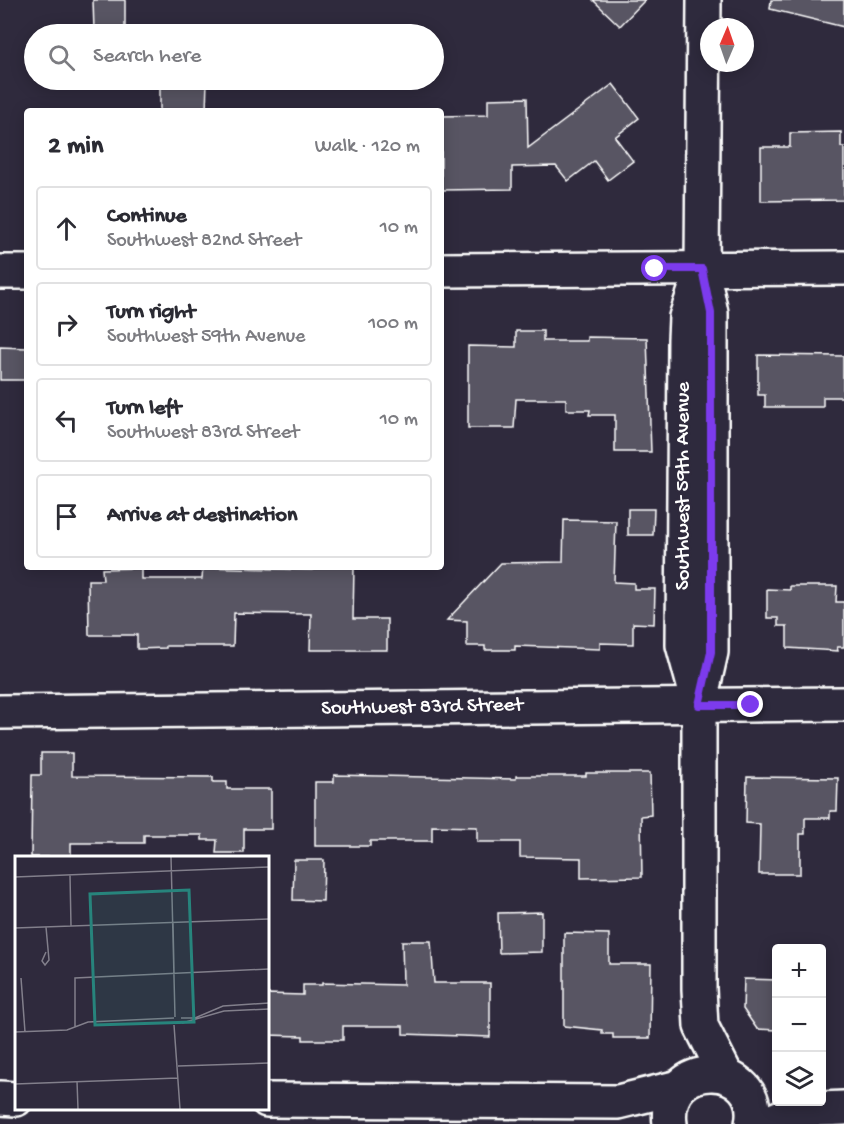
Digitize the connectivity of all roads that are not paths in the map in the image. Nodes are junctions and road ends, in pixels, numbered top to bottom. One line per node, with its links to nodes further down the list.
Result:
1 (704, 0): 3 (street, Southwest 59th Avenue)
2 (844, 268): 3 (street)
3 (702, 269): 4 (street); 8 (street, Southwest 59th Avenue)
4 (444, 270)
5 (0, 272): 6 (street)
6 (24, 272)
7 (844, 704): 8 (street, Southwest 83rd Street)
8 (699, 705): 9 (street, Southwest 83rd Street); 10 (street, Southwest 59th Avenue)
9 (0, 712)
10 (701, 1026): 11 (street, Southwest 59th Avenue); 12 (street, Southwest 59th Avenue)
11 (733, 1080): 12 (street); 15 (street); 23 (street, Southwest 59th Avenue)
12 (682, 1085): 19 (street); 22 (street, Southwest 59th Avenue)
13 (844, 1092): 14 (street)
14 (826, 1094)
15 (772, 1095)
16 (0, 1098): 17 (street)
17 (15, 1099)
18 (268, 1100): 19 (street)
19 (618, 1102): 21 (street)
20 (844, 1108): 24 (street)
21 (659, 1124)
22 (670, 1124)
23 (752, 1124)
24 (765, 1124)

